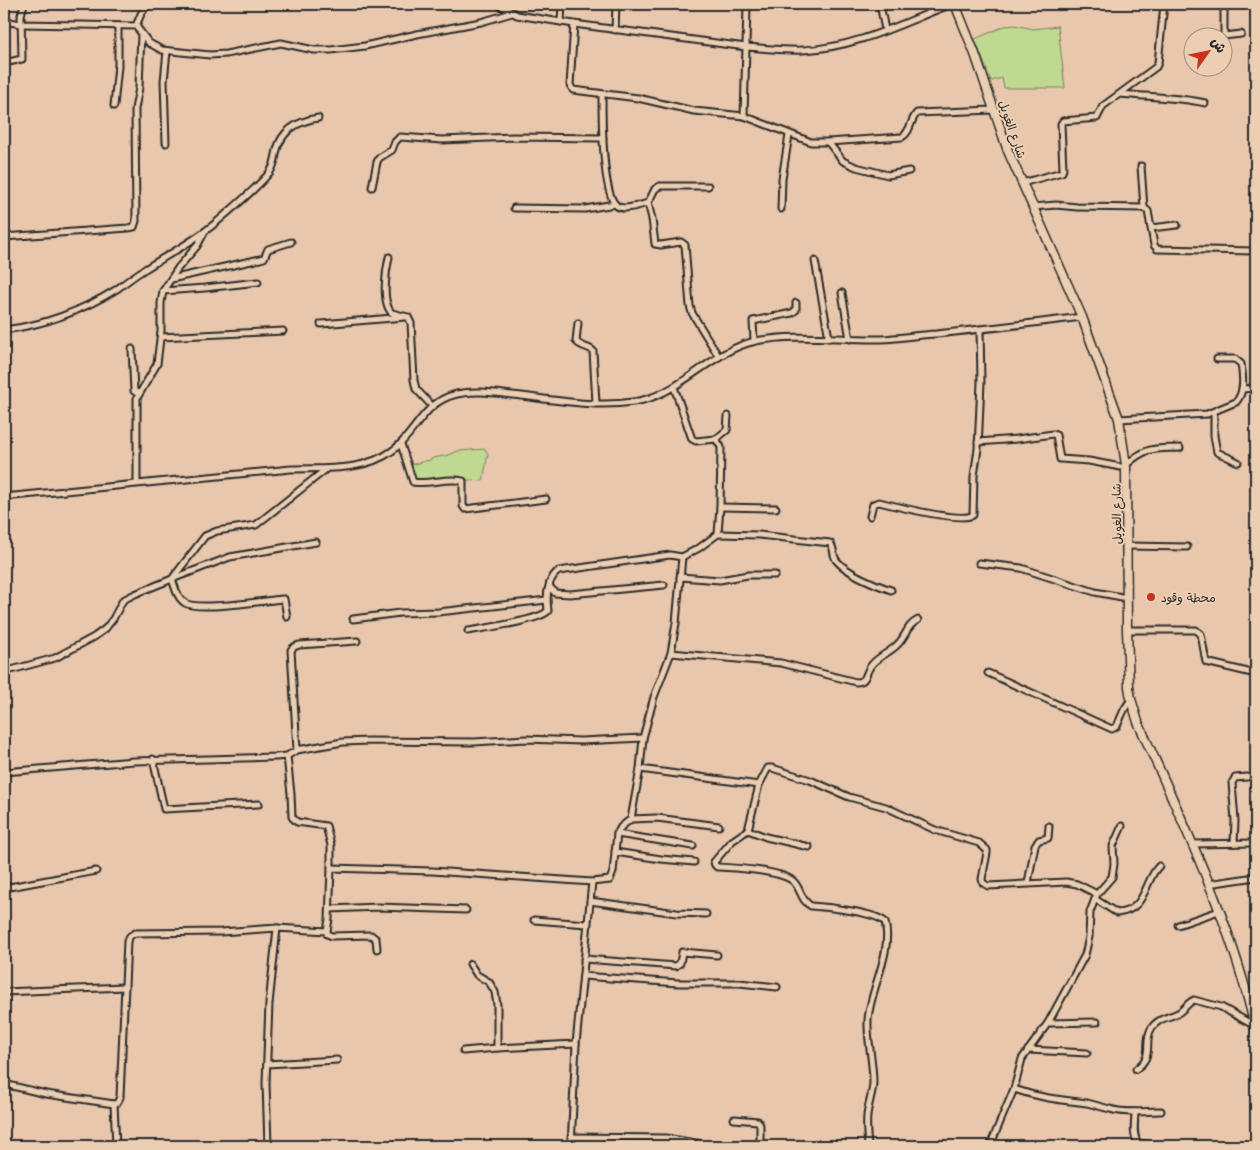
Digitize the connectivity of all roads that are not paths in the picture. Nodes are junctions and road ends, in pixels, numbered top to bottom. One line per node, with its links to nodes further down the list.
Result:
1 (24, 4): 14 (street)
2 (148, 4): 17 (street)
3 (498, 4): 11 (street)
4 (562, 4): 13 (street)
5 (616, 4): 18 (street)
6 (747, 4): 22 (street)
7 (880, 4): 19 (street)
8 (953, 4): 19 (street); 29 (street, شارع الغويل)
9 (1164, 4): 25 (street)
10 (1224, 4): 21 (street)
11 (512, 13): 13 (street); 23 (street)
12 (4, 21): 14 (street)
13 (561, 22): 15 (street)
14 (21, 24): 16 (street); 24 (street)
15 (574, 24): 18 (street); 26 (street)
16 (118, 26): 17 (street); 28 (street)
17 (136, 26): 20 (street)
18 (615, 30): 22 (street)
19 (886, 30): 22 (street)
20 (141, 33): 23 (street); 50 (street)
21 (1241, 34)
22 (746, 48): 30 (street)
23 (167, 51): 35 (street)
24 (4, 63)
25 (1119, 94): 27 (street); 38 (street)
26 (602, 95): 30 (street); 33 (street)
27 (1205, 103)
28 (114, 106)
29 (994, 110): 34 (street); 38 (street, شارع الغويل)
30 (744, 116): 32 (street)
31 (318, 118): 49 (street)
32 (790, 135): 34 (street); 46 (street)
33 (603, 138): 40 (street); 42 (street)
34 (828, 142): 37 (street)
35 (166, 143)
36 (1141, 166): 45 (street)
37 (909, 171)
38 (1022, 183): 43 (street, شارع الغويل)
39 (708, 186): 41 (street)
40 (372, 187)
41 (648, 203): 42 (street); 72 (street)
42 (615, 204): 44 (street)
43 (1033, 207): 45 (street); 61 (street, شارع الغويل)
44 (514, 208)
45 (1144, 208): 48 (street)
46 (781, 209)
47 (1177, 226): 48 (street)
48 (1151, 228): 52 (street)
49 (206, 230): 55 (street); 64 (street)
50 (4, 237)
51 (290, 242): 55 (street)
52 (1255, 251)
53 (389, 257): 60 (street)
54 (815, 261): 68 (street)
55 (170, 279): 57 (street)
56 (258, 282): 57 (street)
57 (163, 291): 67 (street)
58 (842, 293): 69 (street)
59 (796, 303): 70 (street)
60 (408, 317): 63 (street); 79 (street)
61 (1082, 317): 65 (street); 82 (street, شارع الغويل)
62 (578, 322): 78 (street)
63 (321, 324)
64 (4, 330)
65 (980, 330): 69 (street); 84 (street)
66 (284, 331): 67 (street)
67 (161, 337): 77 (street)
68 (829, 338): 69 (street); 70 (street)
69 (850, 339)
70 (754, 341): 72 (street)
71 (132, 349): 77 (street)
72 (719, 357): 74 (street)
73 (1217, 359): 76 (street)
74 (674, 387): 78 (street); 83 (street)
75 (1256, 388): 76 (street)
76 (1242, 389): 80 (street)
77 (139, 394): 90 (street)
78 (596, 403): 79 (street)
79 (432, 406): 85 (street)
80 (1214, 412): 82 (street); 87 (street)
81 (728, 416): 83 (street)
82 (1119, 419): 88 (street, شارع الغويل)
83 (716, 439): 93 (street)
84 (978, 442): 88 (street); 95 (street)
85 (400, 444): 89 (street); 92 (street)
86 (1180, 448): 88 (street)
87 (1238, 462)
88 (1126, 466): 98 (street, شارع الغويل)
89 (326, 469): 90 (street); 104 (street)
90 (137, 483): 91 (street)
91 (4, 496)
92 (546, 499)
93 (720, 507): 94 (street); 96 (street)
94 (776, 508)
95 (870, 516)
96 (718, 534): 100 (street); 107 (street)
97 (316, 542): 104 (street)
98 (1127, 546): 99 (street); 108 (street, شارع الغويل)
99 (1187, 547)
100 (682, 557): 103 (street); 106 (street)
101 (980, 563): 108 (street)
102 (776, 576): 103 (street)
103 (680, 577): 116 (street)
104 (172, 579): 110 (street); 117 (street)
105 (664, 585): 106 (street)
106 (549, 586): 109 (street)
107 (891, 590)
108 (1127, 598): 113 (street, شارع الغويل)
109 (547, 600): 111 (street); 114 (street)
110 (287, 617)
111 (353, 619)
112 (918, 620): 116 (street)
113 (1127, 630): 119 (street); 120 (street, شارع الغويل)
114 (468, 631)
115 (357, 641): 122 (street)
116 (671, 653): 121 (street)
117 (4, 672)
118 (988, 673): 120 (street)
119 (1256, 674)
120 (1131, 700): 138 (street, شارع الغويل)
121 (643, 738): 122 (street); 125 (street)
122 (297, 750): 123 (street)
123 (287, 756): 124 (street); 144 (street)
124 (153, 760): 126 (street); 129 (street)
125 (640, 769): 128 (street); 130 (street)
126 (4, 772)
127 (1247, 777): 136 (street)
128 (759, 784): 134 (street); 148 (street)
129 (259, 804)
130 (631, 818): 131 (street); 135 (street)
131 (720, 826)
132 (1049, 826): 148 (street)
133 (1122, 826): 151 (street)
134 (748, 830): 140 (street); 194 (street)
135 (617, 834): 139 (street); 141 (street)
136 (1234, 843): 137 (street); 138 (street)
137 (1256, 843)
138 (1191, 844): 149 (street, شارع الغويل)
139 (694, 846)
140 (809, 847)
141 (615, 852): 142 (street); 147 (street)
142 (694, 862)
143 (1159, 866): 151 (street)
144 (331, 868): 147 (street); 153 (street)
145 (96, 871): 150 (street)
146 (1256, 877): 149 (street)
147 (592, 882): 152 (street)
148 (1028, 883): 151 (street)
149 (1208, 884): 155 (street, شارع الغويل)
150 (4, 888)
151 (1096, 897): 172 (street)
152 (590, 901): 156 (street); 158 (street)
153 (330, 909): 154 (street); 161 (street)
154 (466, 910)
155 (1219, 911): 159 (street); 170 (street, شارع الغويل)
156 (706, 914)
157 (534, 920): 158 (street)
158 (587, 924): 164 (street)
159 (1178, 925)
160 (277, 928): 161 (street); 167 (street); 180 (street)
161 (327, 931): 162 (street)
162 (377, 949)
163 (717, 955): 164 (street)
164 (584, 959): 166 (street)
165 (470, 964): 175 (street)
166 (583, 976): 168 (street); 174 (street)
167 (125, 987): 169 (street); 184 (street)
168 (777, 987)
169 (4, 992)
170 (1254, 1013): 173 (street, شارع الغويل)
171 (1097, 1022): 172 (street)
172 (1048, 1023): 177 (street)
173 (1256, 1029): 181 (street)
174 (576, 1044): 175 (street); 188 (street)
175 (498, 1048): 176 (street)
176 (463, 1050)
177 (1028, 1050): 178 (street); 183 (street)
178 (1087, 1053)
179 (338, 1060): 180 (street)
180 (267, 1064): 191 (street)
181 (1136, 1069)
182 (4, 1084): 184 (street)
183 (1014, 1089): 186 (street); 195 (street)
184 (114, 1104): 190 (street)
185 (1161, 1111): 186 (street)
186 (1135, 1112): 196 (street)
187 (734, 1119): 193 (street)
188 (572, 1137): 189 (street); 192 (street)
189 (701, 1144)
190 (116, 1146)
191 (268, 1146)
192 (571, 1146)
193 (760, 1146)
194 (868, 1146)
195 (990, 1146)
196 (1158, 1146)

